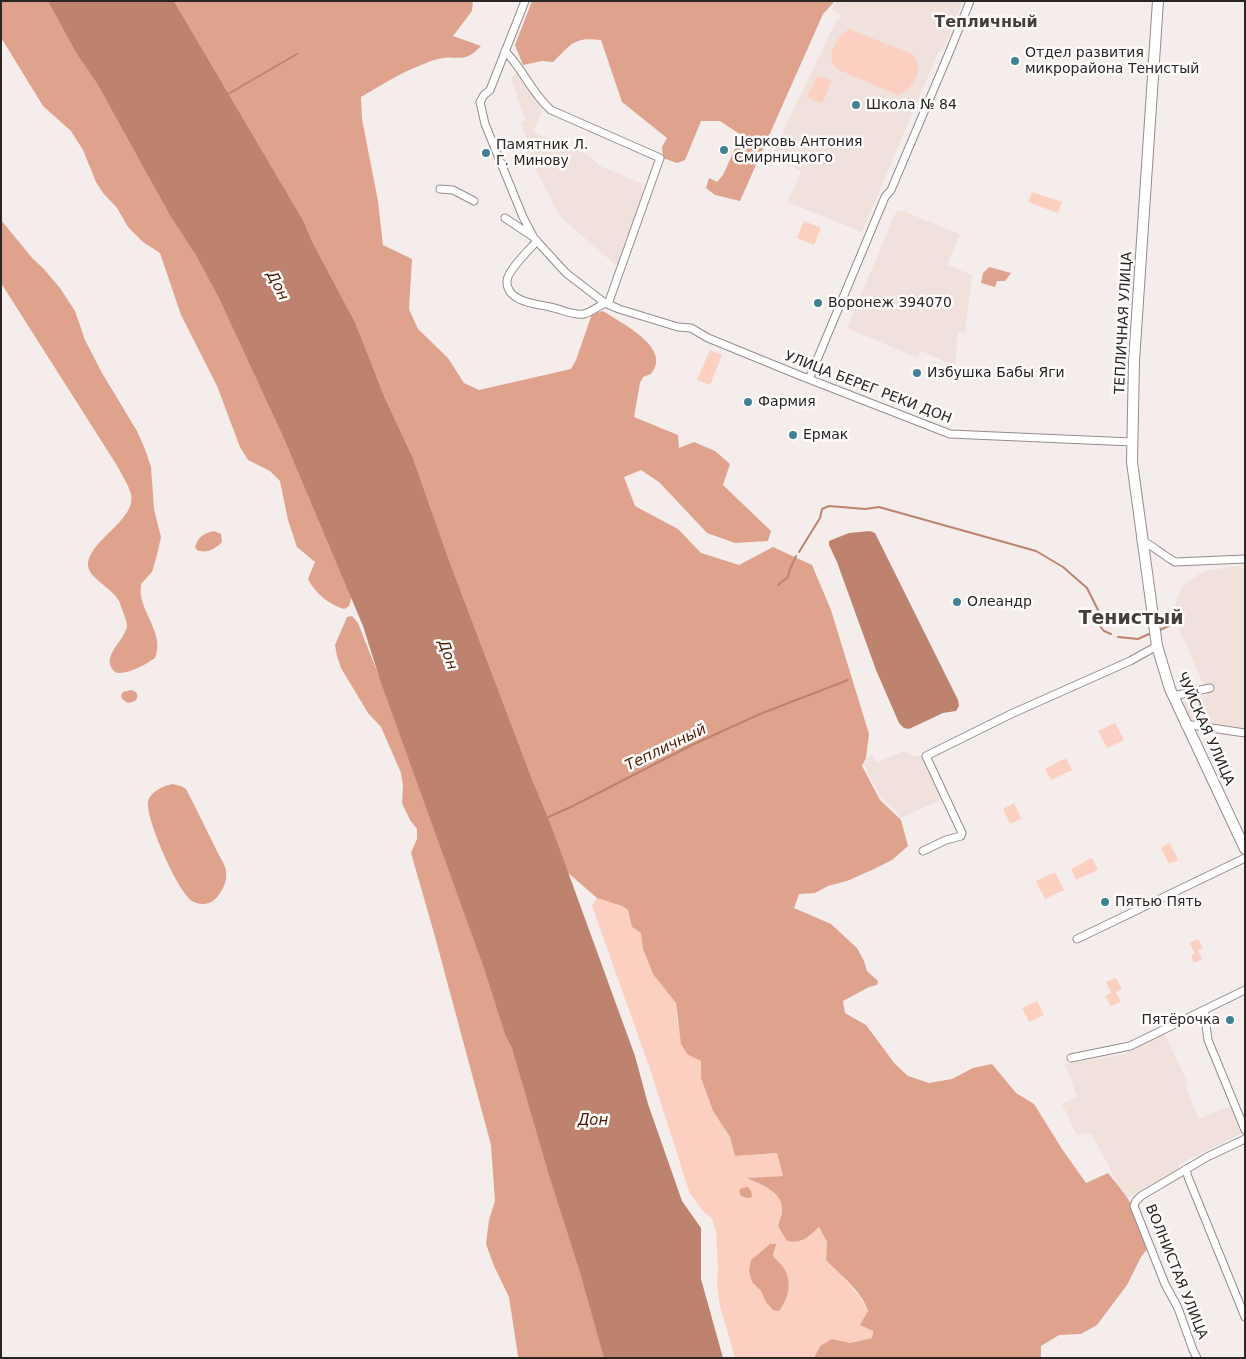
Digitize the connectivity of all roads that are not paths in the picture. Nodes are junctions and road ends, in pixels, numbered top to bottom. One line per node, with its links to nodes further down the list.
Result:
1 (525, 1): 4 (street, УЛИЦА БЕРЕГ РЕКИ ДОН)
2 (970, 1): 10 (street)
3 (1158, 1): 11 (street, ТЕПЛИЧНАЯ УЛИЦА)
4 (505, 52): 8 (street, УЛИЦА БЕРЕГ РЕКИ ДОН); 9 (street)
5 (440, 189): 6 (street)
6 (474, 201)
7 (505, 218): 8 (street)
8 (536, 240): 9 (street, УЛИЦА БЕРЕГ РЕКИ ДОН); 9 (street)
9 (606, 303): 10 (street, УЛИЦА БЕРЕГ РЕКИ ДОН)
10 (809, 379): 11 (street, УЛИЦА БЕРЕГ РЕКИ ДОН)
11 (1132, 442): 12 (street, ТЕПЛИЧНАЯ УЛИЦА)
12 (1141, 540): 13 (street); 14 (street, ТЕПЛИЧНАЯ УЛИЦА)
13 (1245, 559)
14 (1157, 646): 16 (street, ЧУЙСКАЯ УЛИЦА); 20 (street)
15 (1210, 688): 16 (street)
16 (1172, 696): 17 (street, ЧУЙСКАЯ УЛИЦА)
17 (1185, 724): 18 (street); 19 (street, ЧУЙСКАЯ УЛИЦА)
18 (1245, 733)
19 (1245, 848)
20 (923, 851)
21 (1245, 858): 22 (street)
22 (1077, 939)
23 (1245, 990): 24 (street)
24 (1204, 1010): 25 (street); 26 (street)
25 (1071, 1058)
26 (1245, 1130)
27 (1245, 1139): 28 (street, ВОЛНИСТАЯ УЛИЦА)
28 (1186, 1169): 29 (street); 30 (street, ВОЛНИСТАЯ УЛИЦА)
29 (1245, 1317)
30 (1197, 1358)

